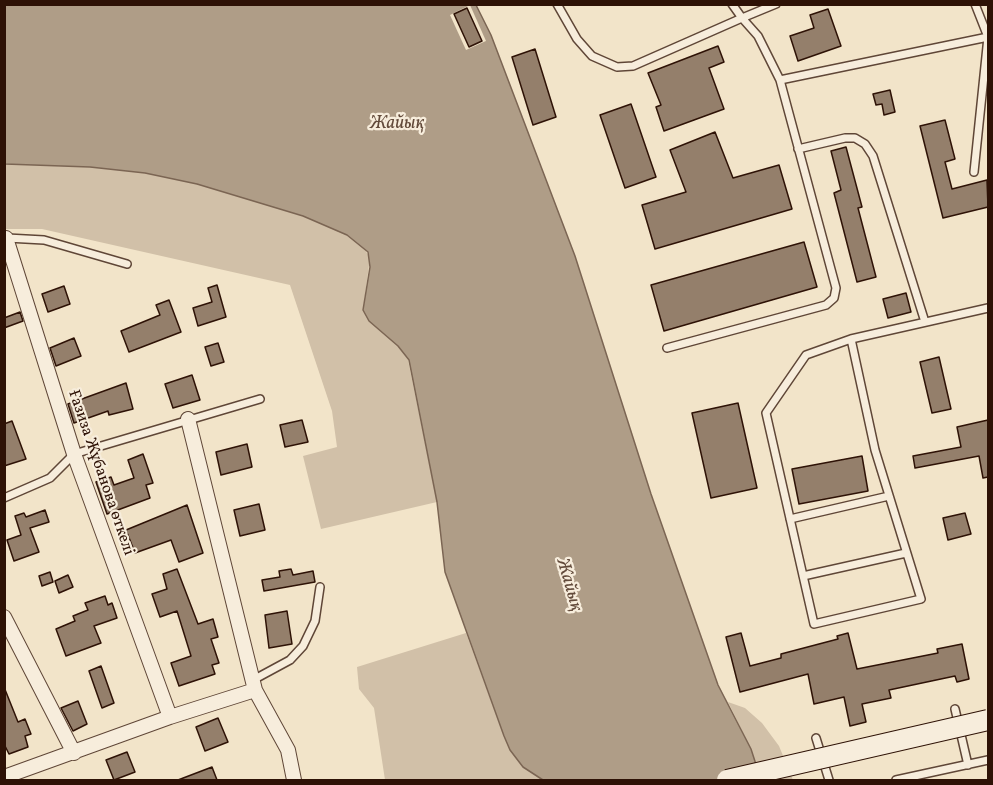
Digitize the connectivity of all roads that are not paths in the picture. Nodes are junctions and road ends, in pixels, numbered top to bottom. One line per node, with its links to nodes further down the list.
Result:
1 (557, 4): 5 (lane)
2 (732, 4): 5 (lane)
3 (776, 4): 5 (lane)
4 (975, 4): 6 (lane)
5 (742, 18): 7 (lane)
6 (988, 37): 7 (lane); 9 (lane)
7 (780, 80): 8 (lane)
8 (798, 149): 13 (lane); 15 (lane)
9 (974, 172)
10 (5, 238): 11 (lane); 18 (street, Ғазиза Жұбанова өткелі)
11 (127, 264)
12 (988, 308): 13 (lane)
13 (925, 322): 14 (lane)
14 (850, 339): 19 (lane); 21 (lane)
15 (667, 348)
16 (260, 399): 17 (lane)
17 (188, 419): 18 (lane); 26 (street)
18 (74, 454): 20 (lane); 28 (street, Ғазиза Жұбанова өткелі)
19 (889, 496): 21 (lane); 22 (lane)
20 (4, 498)
21 (790, 519): 23 (lane)
22 (906, 553): 23 (lane); 23 (lane)
23 (803, 576)
24 (320, 587): 26 (lane)
25 (4, 617): 31 (street)
26 (254, 685): 28 (street); 35 (street)
27 (955, 709): 33 (lane)
28 (170, 717): 31 (street)
29 (988, 720): 36 (main road, bridge)
30 (816, 738): 37 (lane)
31 (74, 753): 34 (street)
32 (988, 760): 33 (lane)
33 (968, 765): 38 (lane)
34 (4, 777)
35 (294, 780)
36 (727, 780)
37 (829, 780)
38 (896, 780)

